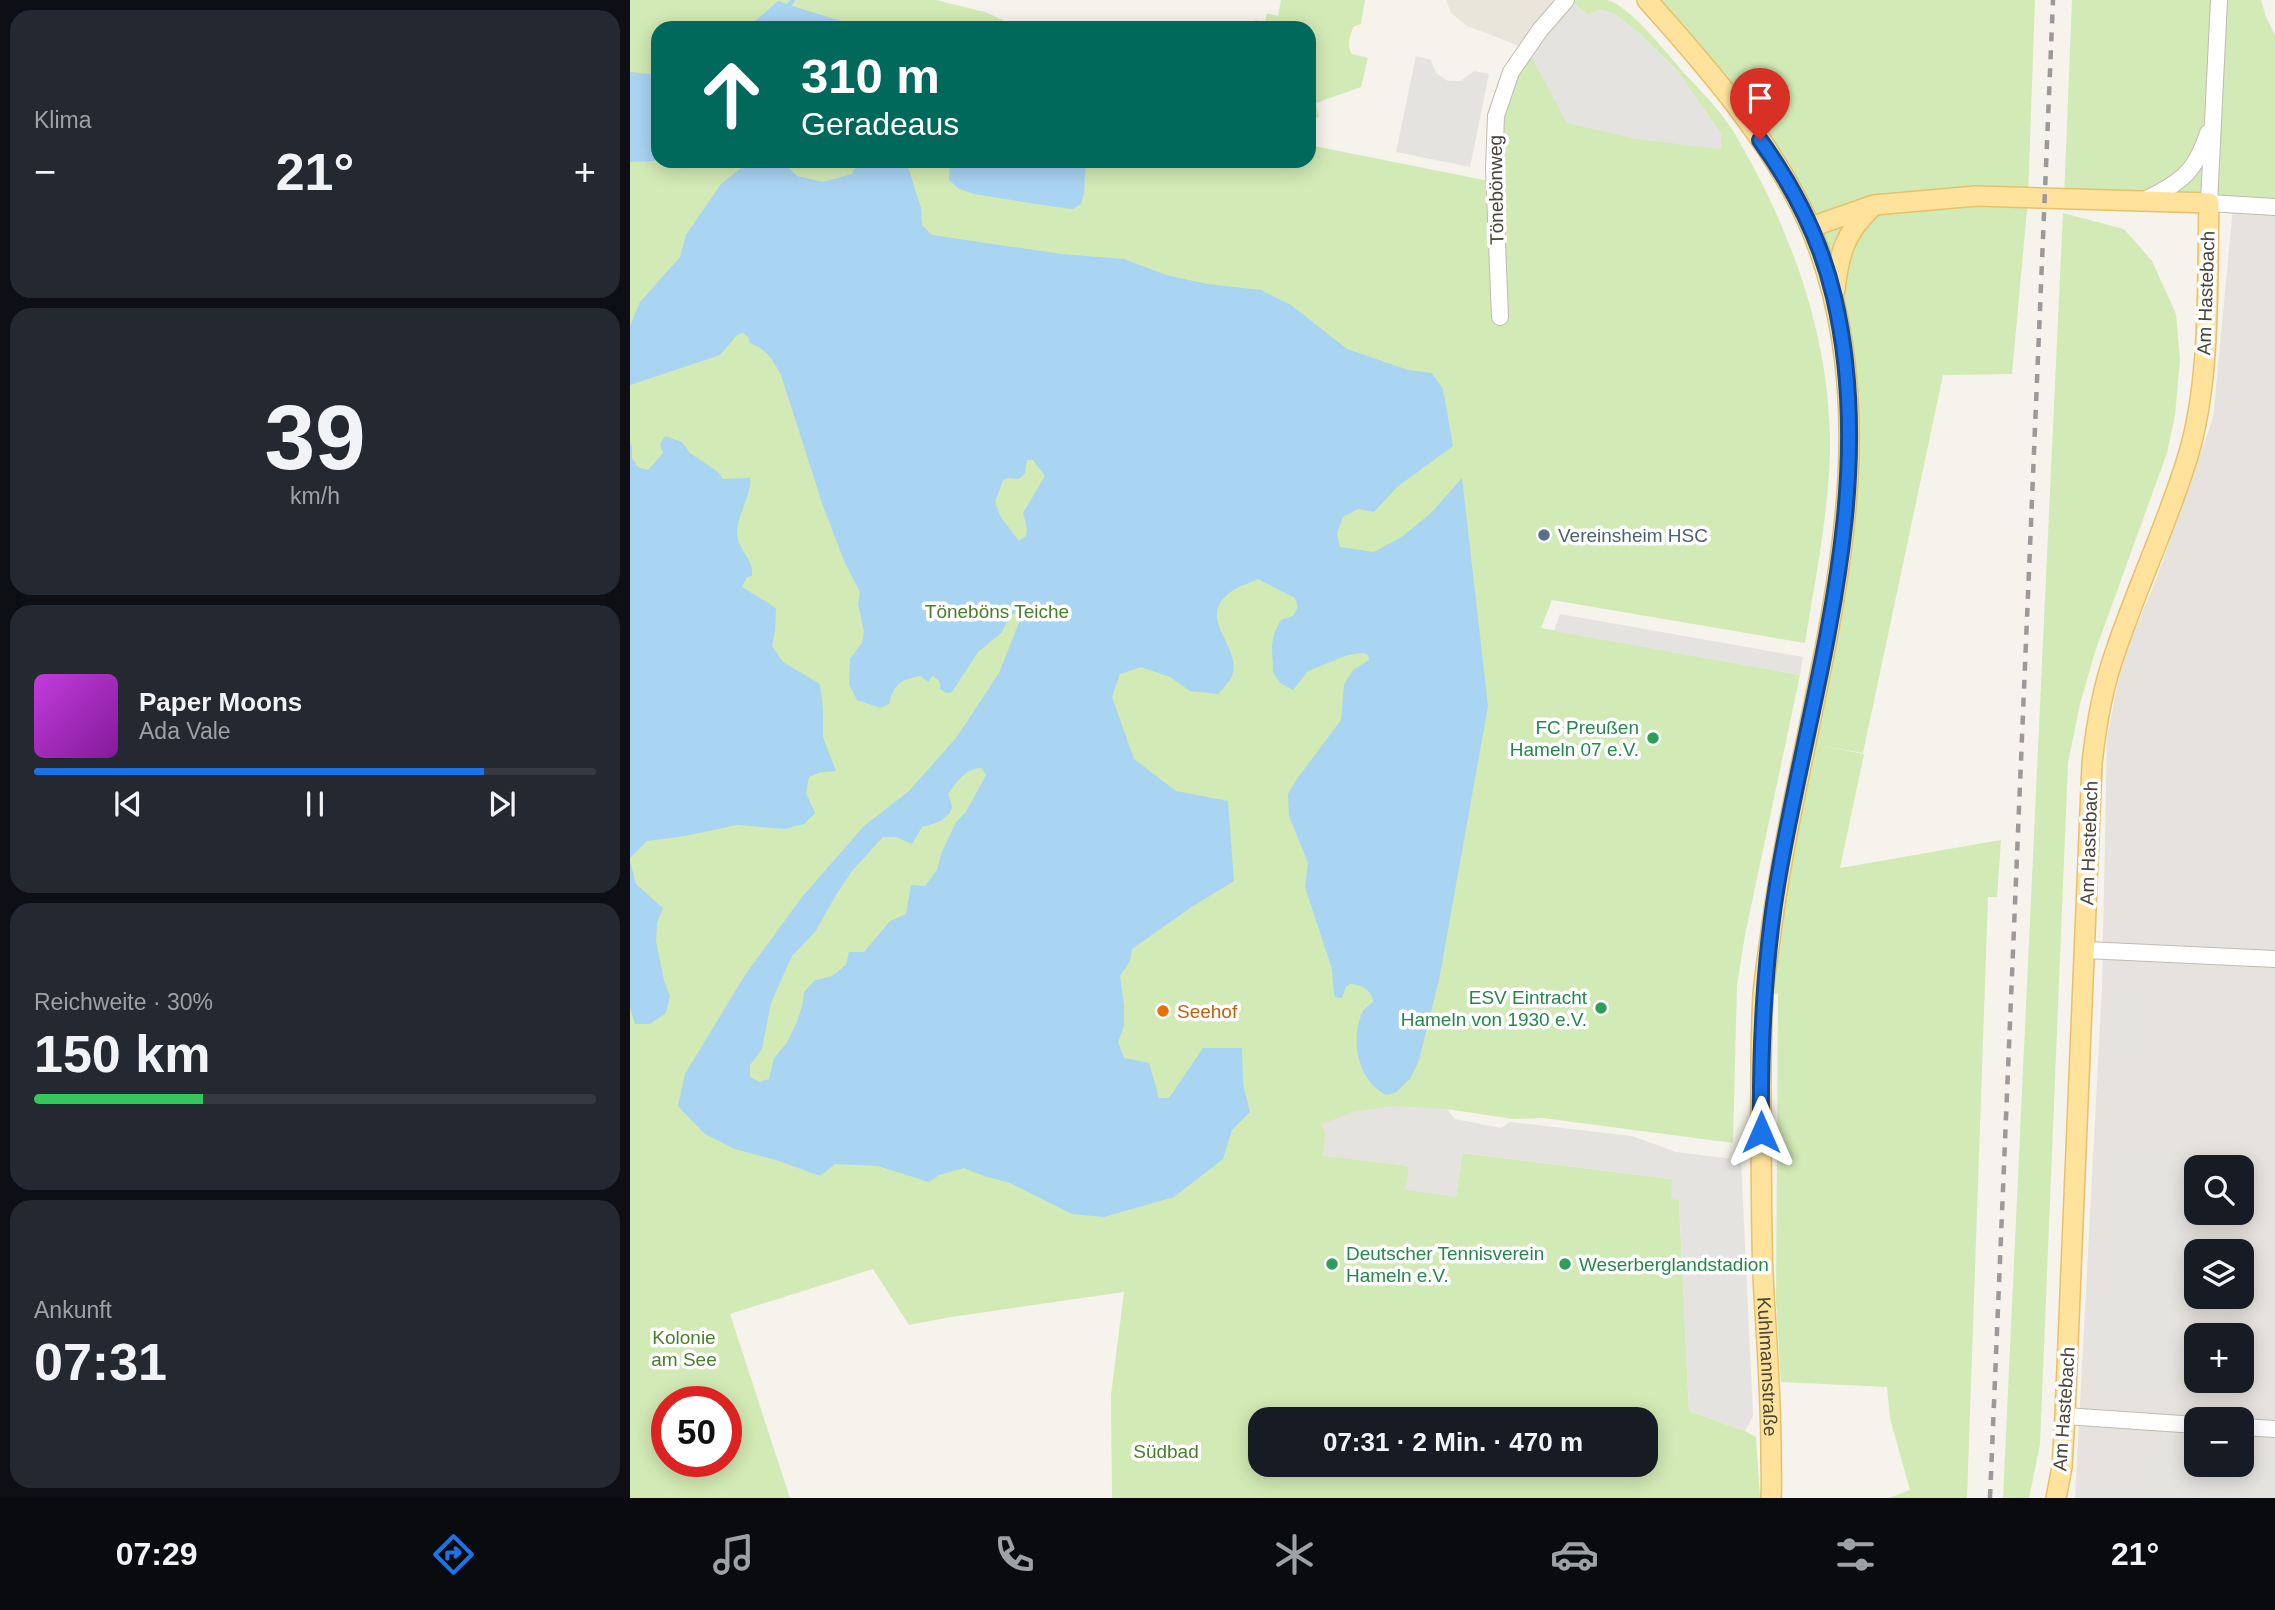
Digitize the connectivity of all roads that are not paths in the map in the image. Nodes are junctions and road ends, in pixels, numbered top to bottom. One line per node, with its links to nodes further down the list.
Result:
1 (1566, 0): 11 (street, Tönebönweg)
2 (1647, 0): 9 (main road)
3 (2219, 0): 4 (street)
4 (2214, 114): 5 (street); 6 (street)
5 (2144, 201): 6 (main road); 7 (main road)
6 (2209, 203): 8 (street); 12 (main road, Am Hastebach)
7 (1874, 205): 9 (main road); 10 (main road)
8 (2275, 207)
9 (1811, 227): 10 (main road)
10 (1834, 295): 18 (main road, Kuhlmannstraße)
11 (1500, 317)
12 (2085, 950): 13 (street); 14 (main road, Am Hastebach)
13 (2275, 959)
14 (2065, 1416): 15 (street); 19 (main road, Am Hastebach)
15 (2184, 1424)
16 (2254, 1428): 17 (street)
17 (2275, 1429)
18 (1771, 1498)
19 (2056, 1498)

